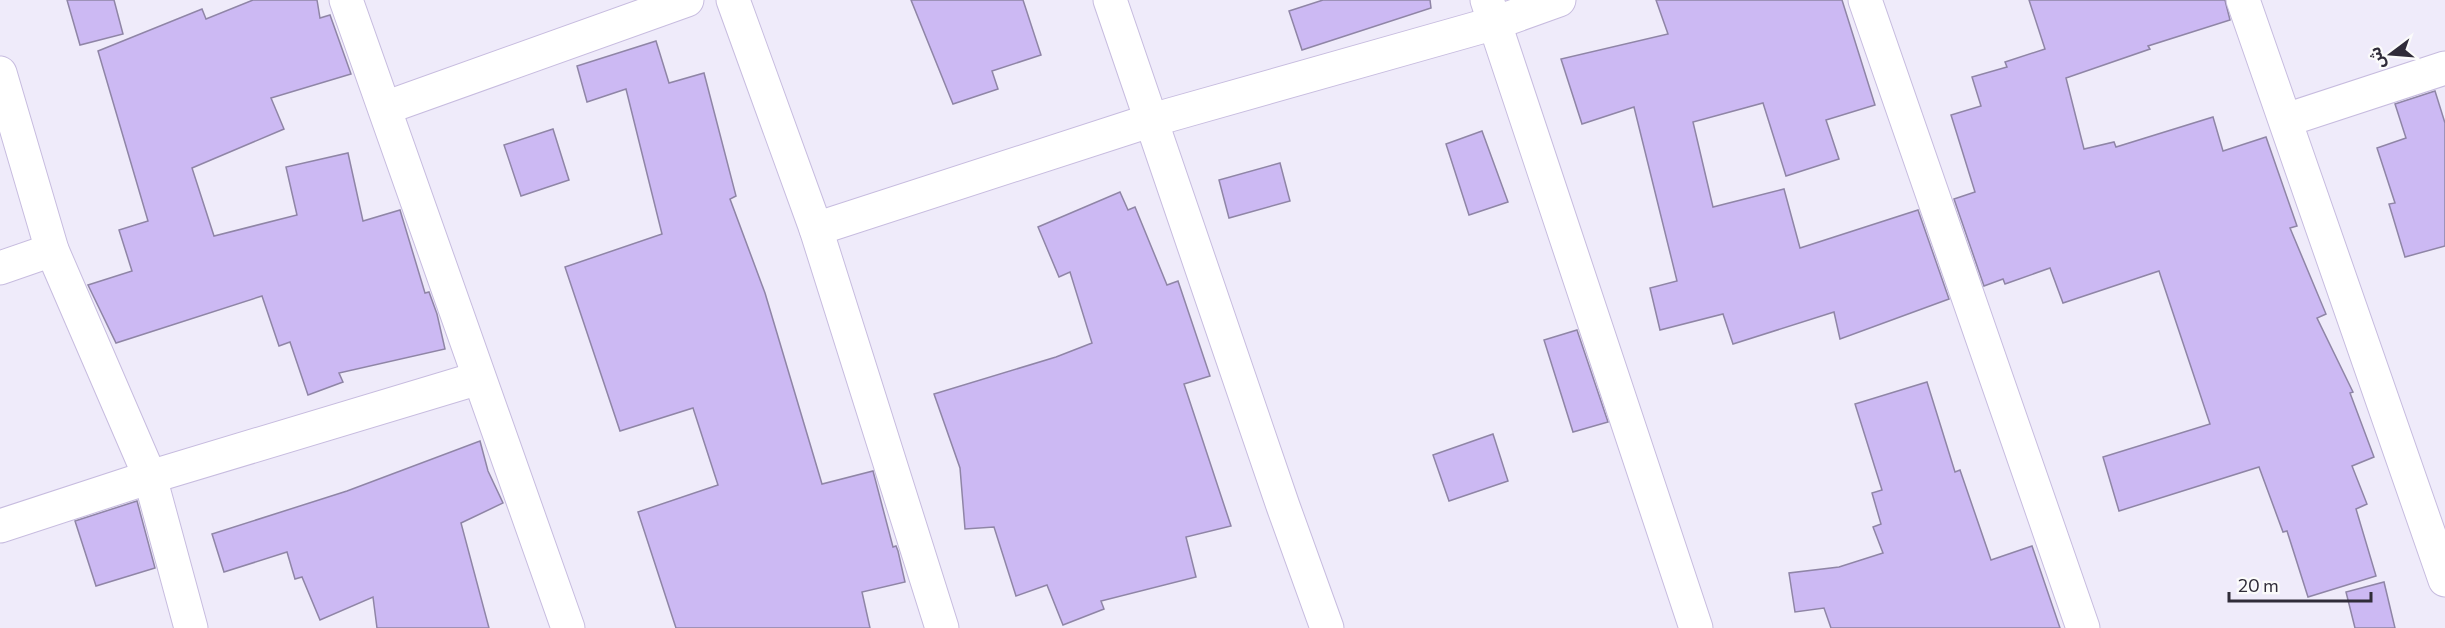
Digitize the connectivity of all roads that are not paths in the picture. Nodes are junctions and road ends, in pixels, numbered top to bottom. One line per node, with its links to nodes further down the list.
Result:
1 (346, 0): 11 (street)
2 (687, 0): 11 (street)
3 (733, 0): 14 (street)
4 (1110, 0): 12 (street)
5 (1559, 0): 8 (street)
6 (1865, 0): 26 (street)
7 (2243, 0): 13 (street)
8 (1491, 11): 12 (street); 25 (street)
9 (2445, 68): 13 (street)
10 (0, 73): 15 (street)
11 (385, 108): 17 (street)
12 (1152, 120): 14 (street); 24 (street)
13 (2286, 120): 20 (street)
14 (816, 229): 23 (street)
15 (52, 250): 16 (street); 18 (street)
16 (0, 268)
17 (479, 378): 18 (street); 22 (street)
18 (150, 477): 19 (street); 21 (street)
19 (0, 526)
20 (2445, 580)
21 (191, 628)
22 (568, 628)
23 (942, 628)
24 (1328, 628)
25 (1696, 628)
26 (2083, 628)

